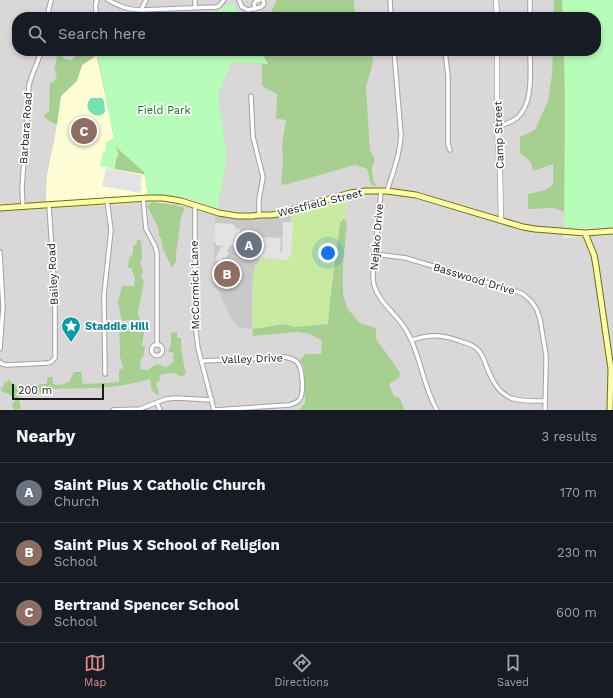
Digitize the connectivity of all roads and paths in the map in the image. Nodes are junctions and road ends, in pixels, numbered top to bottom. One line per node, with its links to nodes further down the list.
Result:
1 (51, 0): 16 (street)
2 (97, 0): 17 (street)
3 (108, 0): 15 (street)
4 (146, 0): 15 (street)
5 (195, 0): 13 (street)
6 (224, 0): 13 (street)
7 (239, 0): 14 (street)
8 (259, 0): 14 (street)
9 (263, 0): 14 (street)
10 (390, 0): 18 (street)
11 (496, 0): 19 (street)
12 (530, 0): 20 (street)
13 (195, 8): 15 (street)
14 (255, 9)
15 (141, 10)
16 (49, 12)
17 (96, 12)
18 (391, 12)
19 (496, 12)
20 (530, 12)
21 (40, 56): 35 (street, Barbara Road)
22 (394, 56): 30 (street)
23 (446, 56): 28 (street)
24 (497, 56): 27 (street, Camp Street)
25 (530, 56): 27 (street)
26 (251, 96): 37 (street)
27 (497, 127): 38 (street, Camp Street)
28 (450, 150)
29 (381, 190): 30 (main road, Westfield Street); 37 (main road, Westfield Street); 42 (street, Nejako Drive)
30 (388, 190): 38 (main road, Westfield Street)
31 (143, 198): 32 (main road, Westfield Street); 34 (main road, Westfield Street); 44 (street)
32 (107, 200): 33 (main road, Westfield Street); 48 (street)
33 (49, 204): 35 (main road, Westfield Street); 47 (street, Bailey Road)
34 (195, 205): 37 (main road, Westfield Street); 46 (street, McCormick Lane)
35 (23, 207): 36 (main road, Westfield Street)
36 (0, 208)
37 (259, 215)
38 (501, 220): 40 (main road, Westfield Street)
39 (613, 231): 40 (main road, Westfield Street)
40 (586, 233): 57 (main road)
41 (0, 252): 45 (street)
42 (375, 254): 43 (street, Nejako Drive); 50 (street, Basswood Drive)
43 (412, 340): 50 (street); 55 (street, Nejako Drive)
44 (157, 345)
45 (0, 349)
46 (202, 361): 49 (street, McCormick Lane); 54 (street, Valley Drive)
47 (0, 362)
48 (105, 374)
49 (212, 400): 51 (street); 54 (street, McCormick Lane)
50 (545, 401): 56 (street, Basswood Drive)
51 (157, 402): 52 (street); 53 (street)
52 (112, 410)
53 (160, 410)
54 (215, 410)
55 (437, 410)
56 (545, 410)
57 (610, 410)

